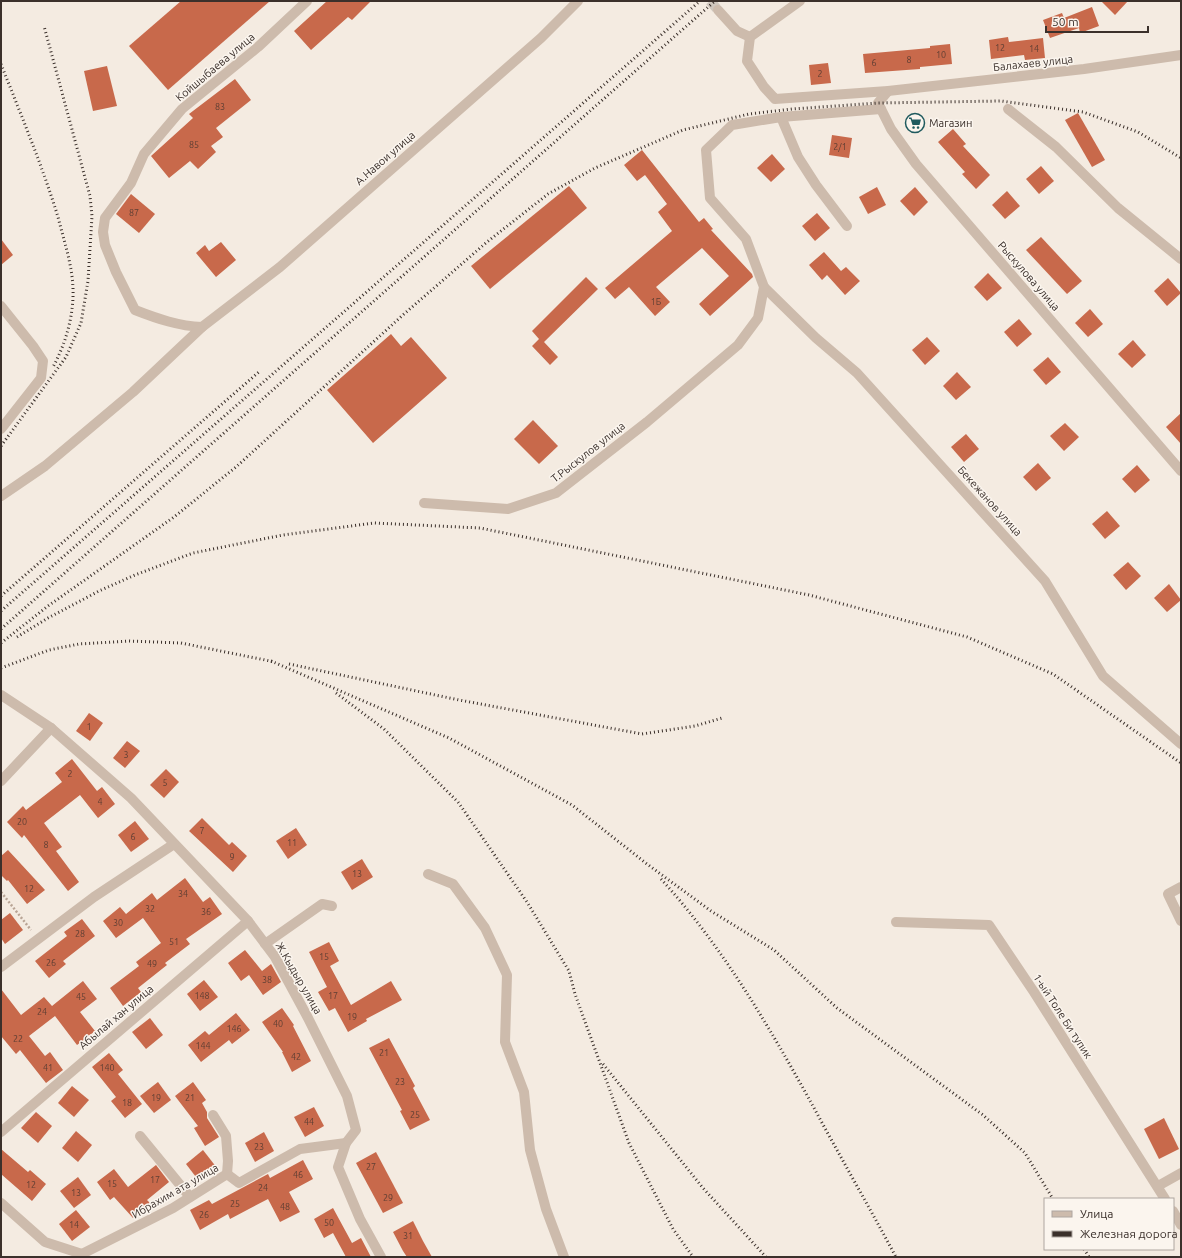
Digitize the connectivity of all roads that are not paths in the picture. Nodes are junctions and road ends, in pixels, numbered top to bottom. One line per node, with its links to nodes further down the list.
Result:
1 (307, 1): 17 (street, Койшыбаева улица)
2 (578, 1): 17 (street, А.Навои улица)
3 (800, 1): 5 (street)
4 (718, 10): 5 (street)
5 (750, 37): 9 (street, Балахаев улица)
6 (1181, 47): 8 (street)
7 (1181, 55): 8 (street, Балахаев улица)
8 (1166, 56): 9 (street, Балахаев улица)
9 (888, 91): 10 (street)
10 (881, 109): 12 (street); 19 (street, Рыскулова улица)
11 (1008, 109): 14 (street)
12 (781, 117): 13 (street); 15 (street, Бекежанов улица)
13 (847, 226)
14 (1181, 259)
15 (764, 287): 21 (street, Т.Рыскулов улица); 24 (street, Бекежанов улица)
16 (1, 306): 18 (street)
17 (202, 327): 20 (street, А.Навои улица)
18 (1, 429)
19 (1181, 471)
20 (1, 496)
21 (424, 503)
22 (1, 695): 23 (street, Ж.Кыдыр улица)
23 (51, 728): 25 (street); 26 (street, Ж.Кыдыр улица)
24 (1181, 744)
25 (1, 781)
26 (174, 844): 31 (street, Ж.Кыдыр улица); 34 (street)
27 (428, 874): 49 (street)
28 (1181, 887): 30 (street)
29 (332, 906): 33 (street)
30 (1181, 920)
31 (248, 921): 33 (street, Ж.Кыдыр улица); 36 (street, Абылай хан улица)
32 (896, 922): 41 (street, 1-ый Толе Би тупик)
33 (266, 944): 38 (street, Ж.Кыдыр улица)
34 (1, 967)
35 (212, 1115): 40 (street)
36 (1, 1132)
37 (140, 1136): 42 (street)
38 (346, 1143): 40 (street, Ибрахим ата улица); 48 (street, Ж.Кыдыр улица)
39 (1181, 1173): 41 (street)
40 (227, 1174): 42 (street, Ибрахим ата улица)
41 (1158, 1186): 43 (street, 1-ый Толе Би тупик)
42 (190, 1197): 47 (street, Ибрахим ата улица)
43 (1164, 1198)
44 (1, 1203): 47 (street, Ибрахим ата улица)
45 (1174, 1214): 46 (street)
46 (1181, 1225)
47 (83, 1256)
48 (381, 1257)
49 (564, 1257)

